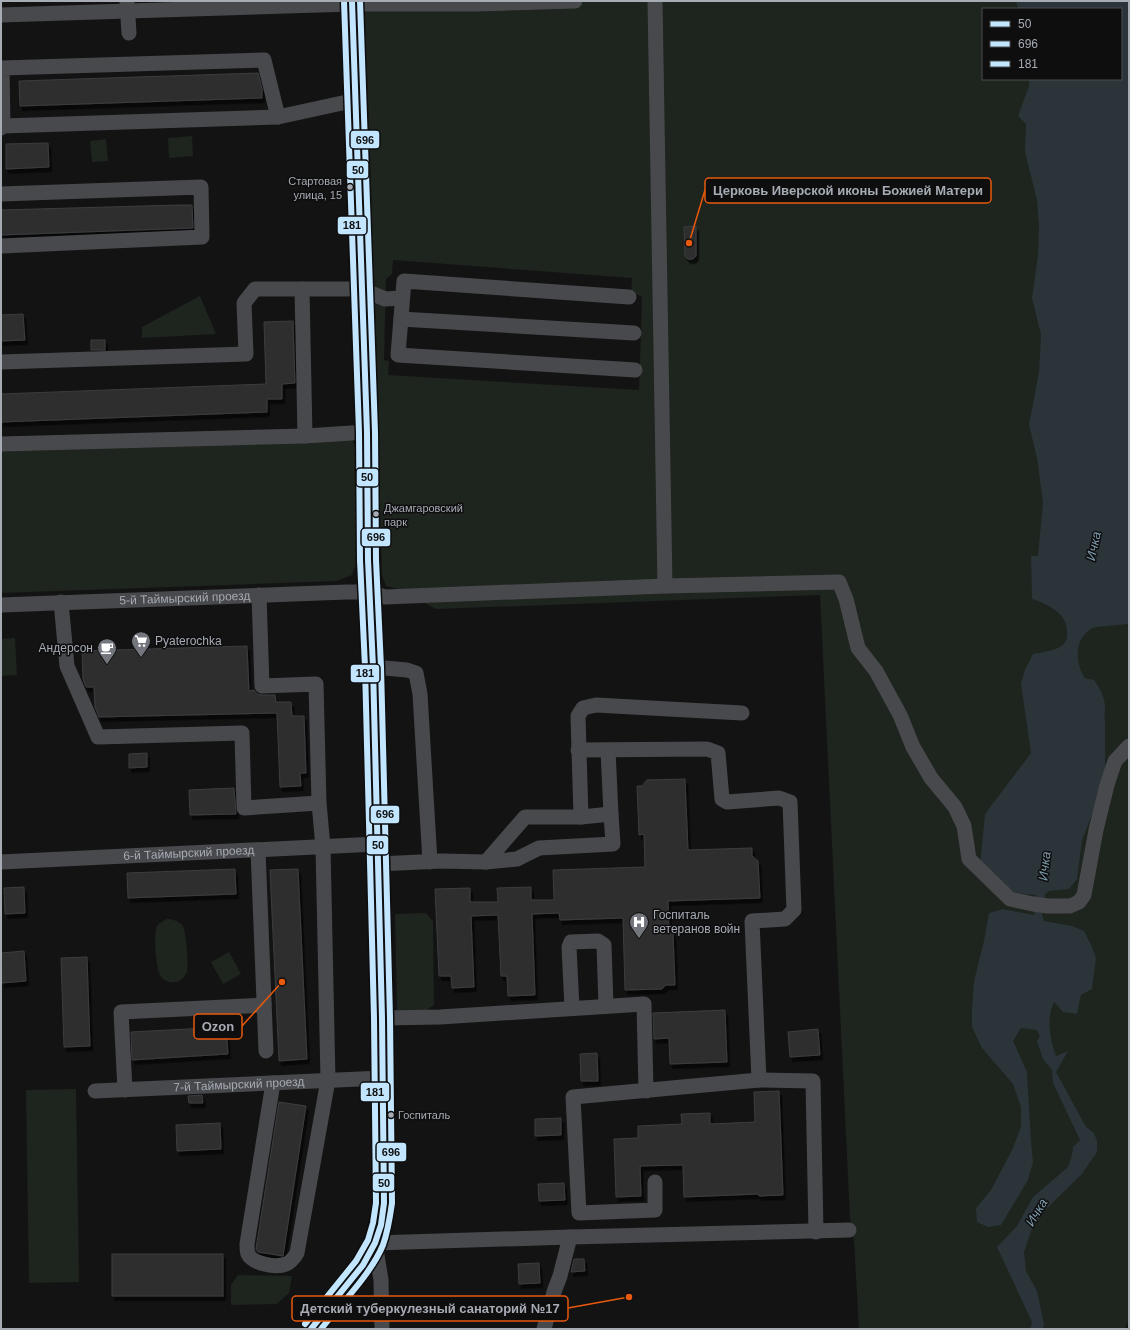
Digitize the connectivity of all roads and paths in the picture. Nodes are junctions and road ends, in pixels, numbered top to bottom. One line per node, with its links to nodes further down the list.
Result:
1 (575, 1): 3 (street)
2 (655, 1): 23 (street)
3 (352, 2): 4 (street); 7 (street)
4 (128, 6): 5 (street); 6 (street)
5 (1, 15)
6 (128, 33)
7 (356, 100): 8 (street); 13 (street)
8 (278, 117): 9 (street); 9 (street)
9 (2, 127)
10 (1, 194): 11 (street)
11 (1, 246)
12 (302, 289): 13 (street); 18 (street); 21 (street)
13 (361, 289): 15 (street); 20 (street)
14 (629, 297): 15 (street)
15 (402, 298): 16 (street)
16 (401, 319): 17 (street); 19 (street)
17 (634, 333)
18 (1, 362)
19 (635, 370)
20 (367, 432): 21 (street); 24 (street)
21 (305, 436): 22 (street)
22 (1, 444)
23 (664, 586): 24 (street, 5-й Таймырский проезд); 30 (street, 5-й Таймырский проезд)
24 (370, 592): 25 (street, 5-й Таймырский проезд); 28 (street)
25 (259, 595): 26 (street, 5-й Таймырский проезд); 33 (street)
26 (61, 602): 27 (street, 5-й Таймырский проезд); 33 (street)
27 (1, 604)
28 (373, 667): 36 (street); 40 (street)
29 (742, 713): 31 (street)
30 (1129, 746)
31 (578, 750): 32 (street); 35 (street)
32 (608, 750): 34 (street); 50 (street)
33 (319, 804): 37 (street)
34 (610, 814): 35 (street); 41 (street)
35 (581, 817): 41 (street)
36 (377, 844): 37 (street, 6-й Таймырский проезд); 42 (street)
37 (322, 847): 38 (street, 6-й Таймырский проезд); 49 (street)
38 (258, 850): 39 (street, 6-й Таймырский проезд); 43 (street)
39 (1, 862)
40 (430, 862): 41 (street); 42 (street)
41 (486, 862)
42 (378, 864): 46 (street)
43 (264, 1005): 47 (street); 52 (street)
44 (606, 1006): 45 (street); 45 (street); 54 (street)
45 (572, 1008): 46 (street)
46 (382, 1018): 48 (street)
47 (266, 1051)
48 (382, 1078): 49 (street, 7-й Таймырский проезд); 59 (street)
49 (328, 1080): 51 (street, 7-й Таймырский проезд); 51 (street)
50 (759, 1080): 54 (street); 57 (street)
51 (273, 1082): 52 (street, 7-й Таймырский проезд)
52 (125, 1090): 53 (street, 7-й Таймырский проезд)
53 (95, 1091)
54 (646, 1091): 55 (street)
55 (655, 1182)
56 (849, 1230): 57 (street)
57 (816, 1232): 58 (street)
58 (570, 1237): 59 (street); 62 (street)
59 (375, 1243): 60 (street); 61 (street)
60 (310, 1329)
61 (382, 1329)
62 (544, 1329)

